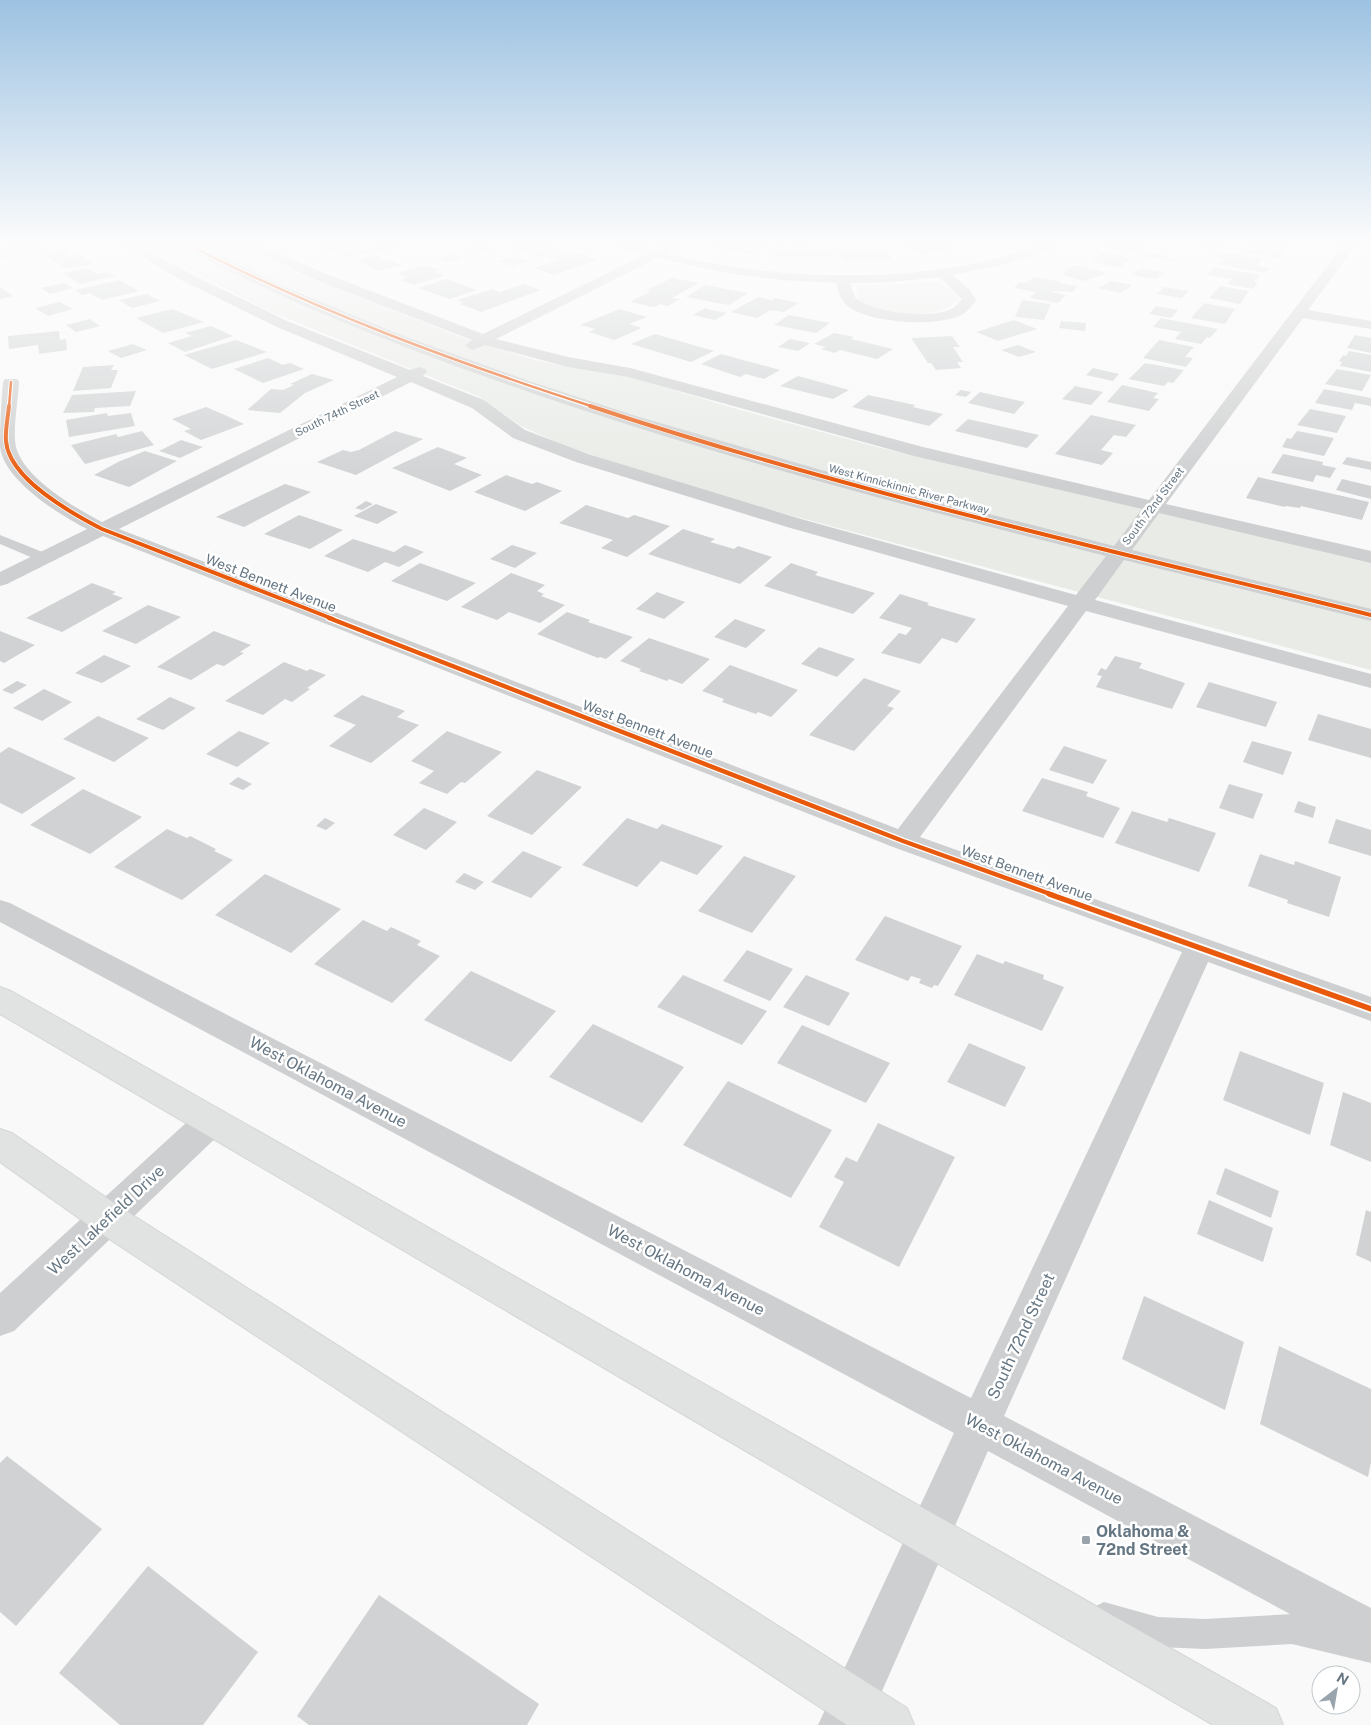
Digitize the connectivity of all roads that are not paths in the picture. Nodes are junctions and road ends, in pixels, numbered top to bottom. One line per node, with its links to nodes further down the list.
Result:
1 (286, 326): 8 (street)
2 (365, 326): 7 (street, West Kinnickinnic River Parkway)
3 (445, 326): 6 (street)
4 (512, 326): 6 (street, South 74th Street)
5 (1290, 326): 10 (street, South 72nd Street)
6 (483, 340): 7 (street, South 74th Street); 10 (street)
7 (448, 357): 8 (street, South 74th Street); 13 (street, West Kinnickinnic River Parkway)
8 (409, 377): 11 (street, South 74th Street); 17 (street)
9 (11, 382): 11 (street, West Bennett Avenue)
10 (1152, 507): 13 (street, South 72nd Street); 14 (street)
11 (102, 529): 15 (street, South 74th Street); 20 (street, West Bennett Avenue)
12 (0, 539): 15 (lane)
13 (1119, 552): 17 (street, South 72nd Street); 18 (street, West Kinnickinnic River Parkway)
14 (1371, 557)
15 (45, 558): 16 (street, South 74th Street)
16 (0, 580)
17 (1080, 603): 19 (street); 20 (street, South 72nd Street)
18 (1371, 615)
19 (1371, 682)
20 (903, 841): 22 (street, West Bennett Avenue)
21 (0, 910): 29 (street, West Oklahoma Avenue)
22 (1200, 946): 24 (street, West Bennett Avenue); 29 (street, South 72nd Street)
23 (0, 999): 25 (main road)
24 (1371, 1009)
25 (211, 1121): 27 (street, West Lakefield Drive); 30 (main road)
26 (0, 1143): 27 (main road)
27 (107, 1218): 28 (street, West Lakefield Drive); 34 (main road)
28 (0, 1318)
29 (980, 1425): 30 (street, South 72nd Street); 32 (street, West Oklahoma Avenue)
30 (928, 1536): 31 (main road); 34 (street, South 72nd Street)
31 (1040, 1599): 33 (lane); 35 (main road)
32 (1371, 1633)
33 (1371, 1648)
34 (862, 1717)
35 (1259, 1725)

